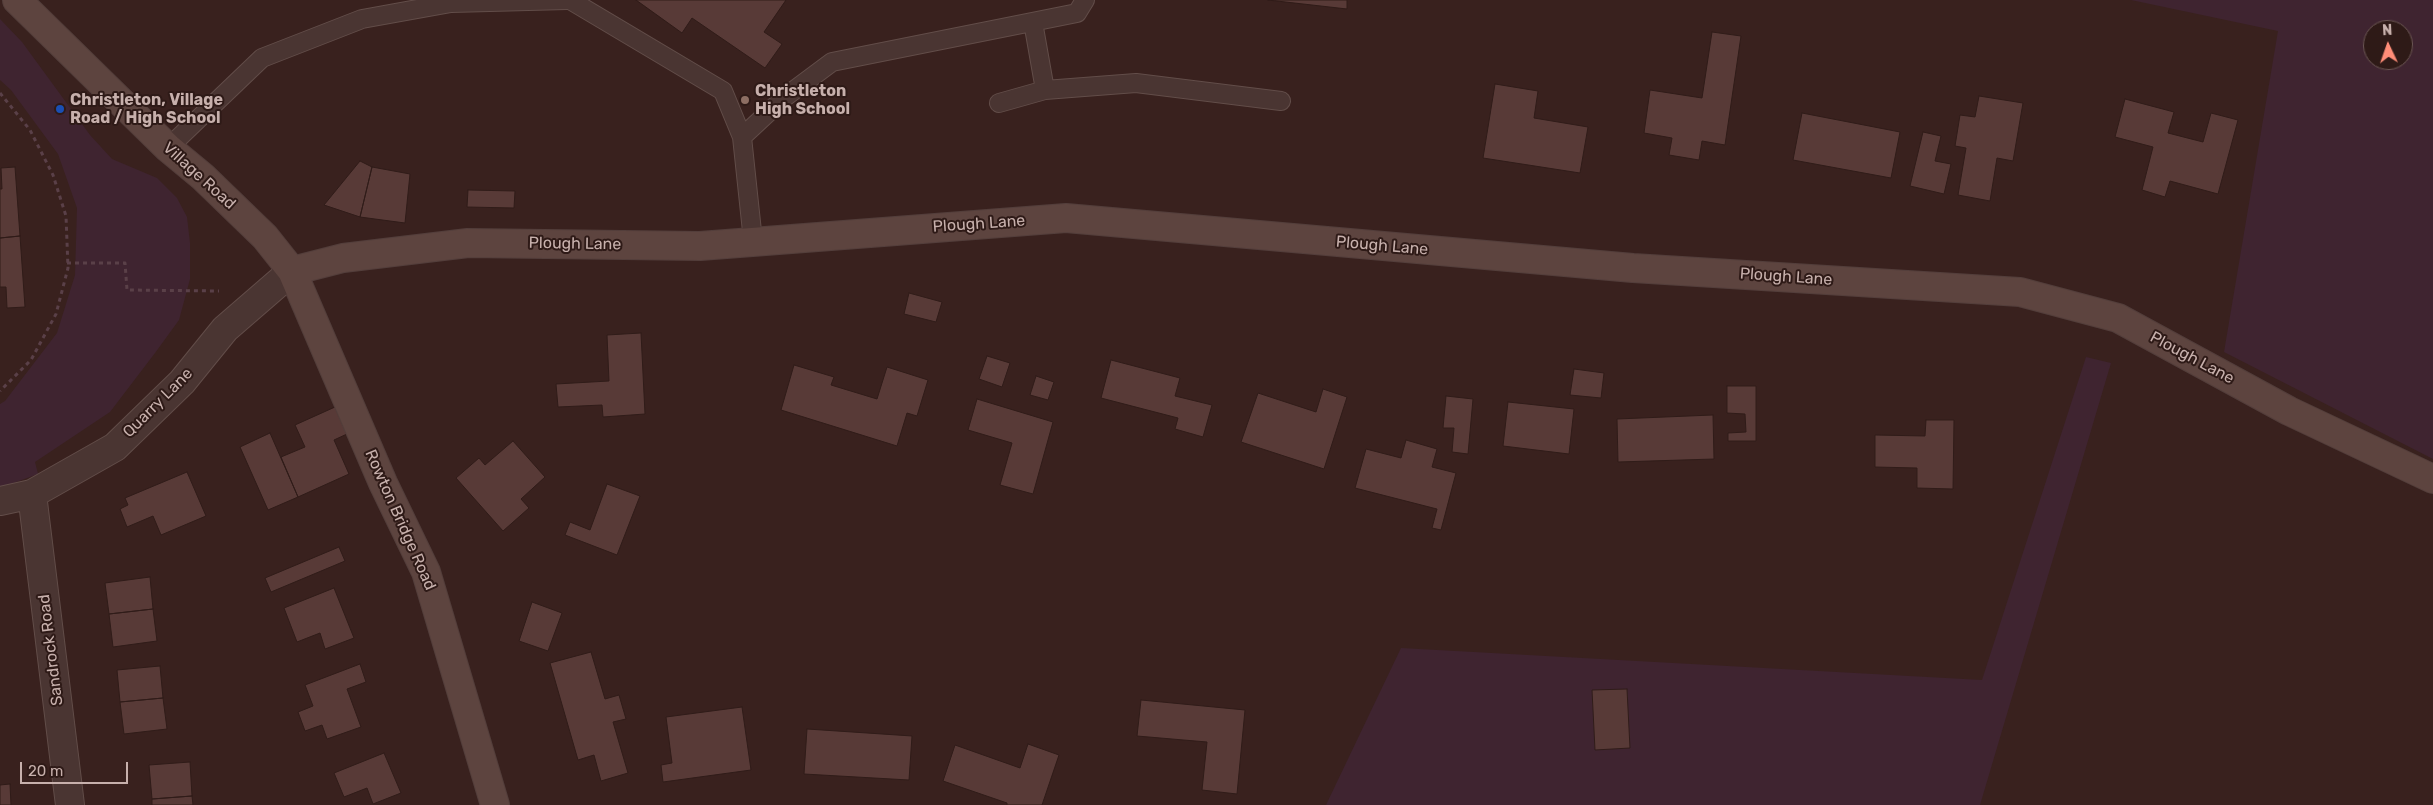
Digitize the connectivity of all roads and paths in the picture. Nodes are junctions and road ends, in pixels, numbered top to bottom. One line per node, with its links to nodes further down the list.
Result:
1 (17, 0): 10 (street, Village Road)
2 (569, 0): 9 (lane); 10 (lane)
3 (1085, 0): 4 (lane)
4 (1033, 22): 5 (lane); 9 (lane)
5 (1045, 90): 7 (lane); 8 (lane)
6 (0, 93): 12 (path)
7 (1281, 102)
8 (999, 103)
9 (742, 137): 11 (lane)
10 (168, 148): 13 (street, Village Road)
11 (753, 241): 13 (street, Plough Lane); 16 (street, Plough Lane)
12 (67, 263): 14 (path); 15 (path)
13 (292, 270): 14 (street, Quarry Lane); 20 (street, Rowton Bridge Road)
14 (271, 291): 17 (street, Quarry Lane)
15 (0, 391)
16 (2433, 479)
17 (32, 494): 18 (street, Quarry Lane); 19 (street, Sandrock Road)
18 (0, 501)
19 (70, 805)
20 (495, 805)

